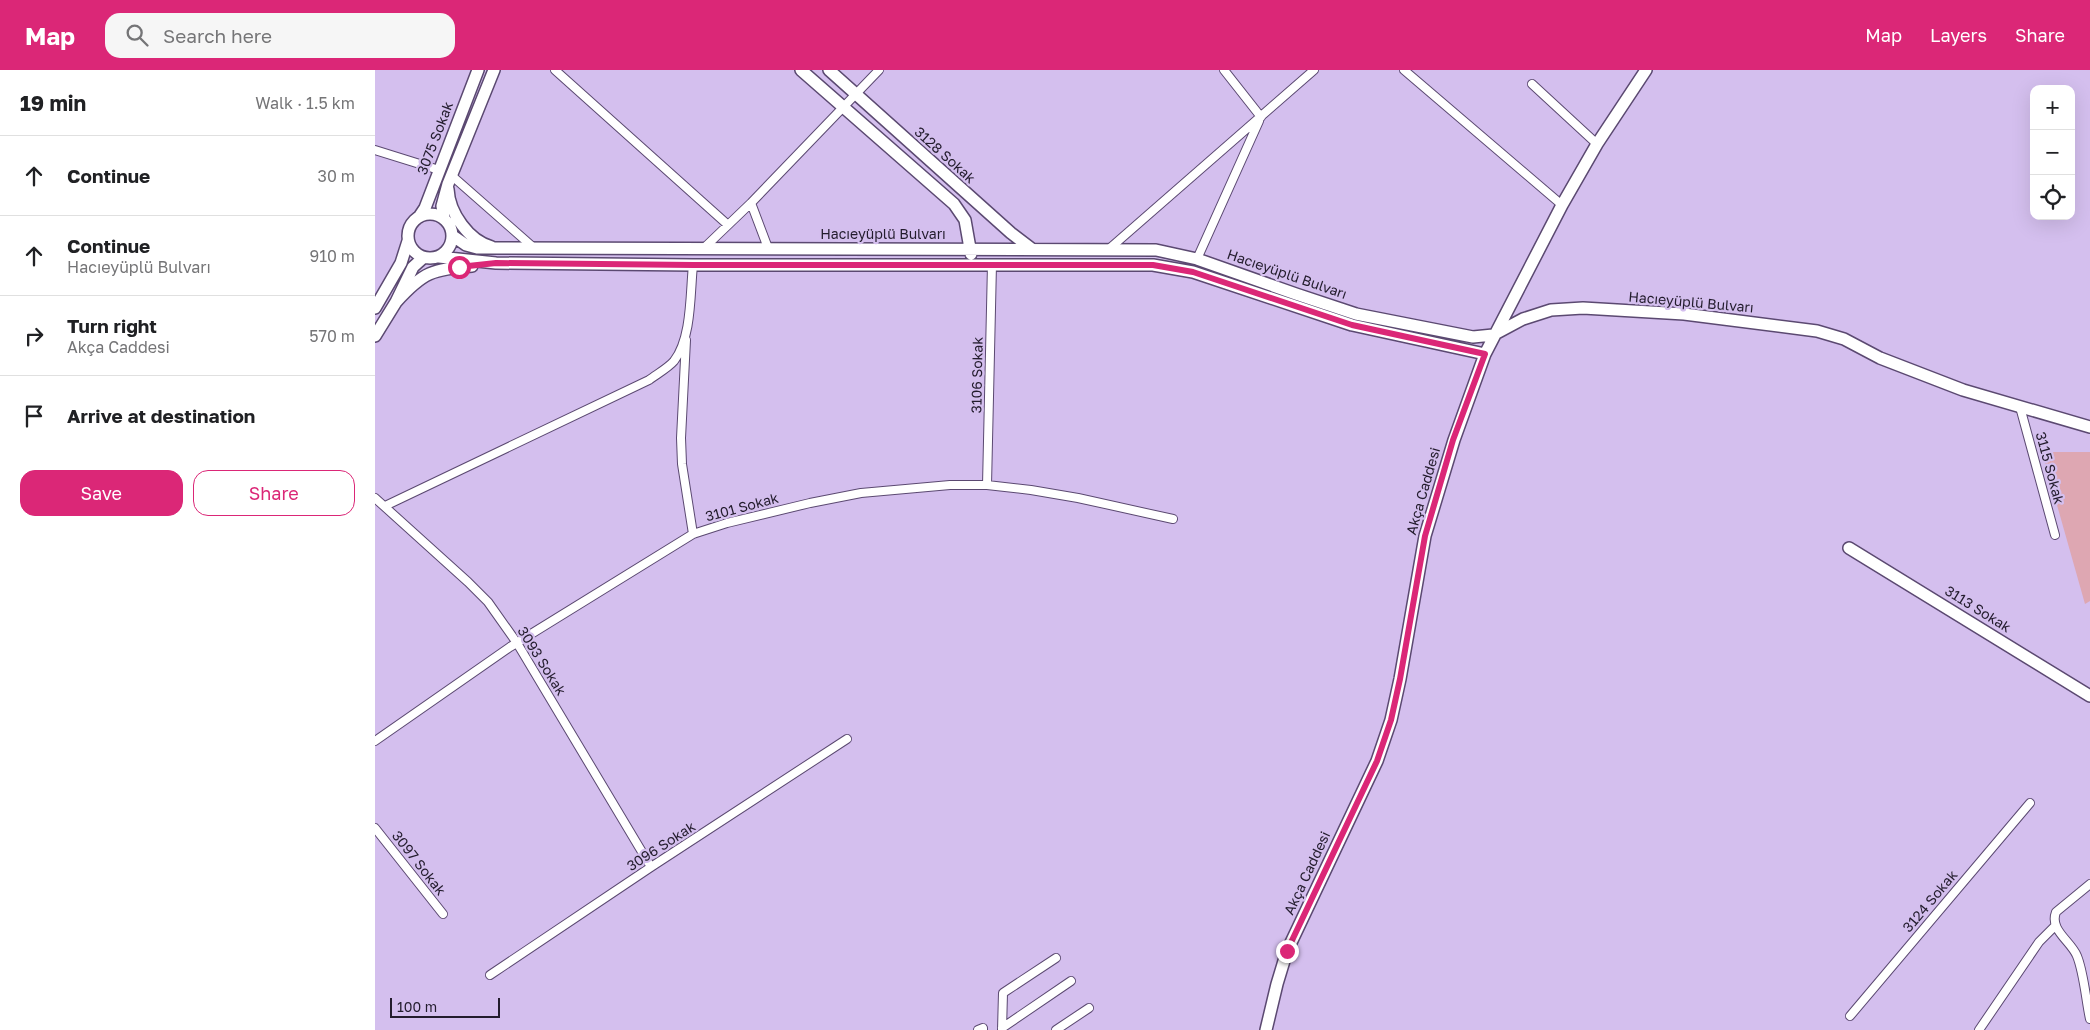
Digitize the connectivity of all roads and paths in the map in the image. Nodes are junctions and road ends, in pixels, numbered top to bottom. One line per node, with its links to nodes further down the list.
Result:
1 (477, 70): 17 (street, 3075 Sokak)
2 (494, 70): 18 (street, 3075 Sokak)
3 (555, 70): 23 (street)
4 (801, 70): 13 (street)
5 (829, 70): 12 (street, 3128 Sokak)
6 (879, 70): 12 (street)
7 (1224, 70): 14 (street)
8 (1314, 70): 14 (street)
9 (1404, 70): 20 (street)
10 (1646, 70): 15 (street, Akça Caddesi)
11 (1533, 84): 15 (street)
12 (854, 94): 13 (street); 31 (street, 3128 Sokak)
13 (841, 107): 19 (street); 30 (street)
14 (1261, 116): 32 (street); 35 (street)
15 (1597, 144): 20 (street, Akça Caddesi)
16 (375, 150): 17 (street)
17 (439, 170): 21 (street, 3075 Sokak)
18 (450, 180): 22 (street, 3075 Sokak); 26 (street); 27 (street)
19 (751, 203): 23 (street); 29 (street)
20 (1562, 205): 45 (street, Akça Caddesi)
21 (419, 217): 22 (street); 25 (street)
22 (444, 218): 24 (street)
23 (728, 225): 28 (street)
24 (453, 236): 26 (street, Hacıeyüplü Bulvarı); 33 (street)
25 (408, 241): 34 (street); 42 (street)
26 (501, 248): 27 (street, Hacıeyüplü Bulvarı)
27 (534, 248): 28 (street, Hacıeyüplü Bulvarı)
28 (704, 248): 29 (street, Hacıeyüplü Bulvarı); 39 (street)
29 (769, 248): 30 (street, Hacıeyüplü Bulvarı)
30 (970, 249): 31 (street, Hacıeyüplü Bulvarı); 37 (street)
31 (1033, 249): 32 (street, Hacıeyüplü Bulvarı); 40 (street)
32 (1109, 250): 35 (street, Hacıeyüplü Bulvarı)
33 (439, 257): 34 (street); 36 (street, Hacıeyüplü Bulvarı)
34 (423, 258): 41 (street)
35 (1197, 259): 43 (street, Hacıeyüplü Bulvarı)
36 (496, 263): 39 (street, Hacıeyüplü Bulvarı); 41 (street)
37 (971, 264): 38 (street, Hacıeyüplü Bulvarı); 39 (street, Hacıeyüplü Bulvarı)
38 (992, 264): 40 (street, Hacıeyüplü Bulvarı); 51 (street, 3106 Sokak)
39 (693, 265): 47 (street)
40 (1033, 265): 44 (street, Hacıeyüplü Bulvarı)
41 (397, 302): 46 (street)
42 (375, 308)
43 (1356, 314): 44 (street); 45 (street, Hacıeyüplü Bulvarı)
44 (1352, 325): 48 (street, Hacıeyüplü Bulvarı)
45 (1493, 335): 48 (street, Akça Caddesi); 49 (street, Hacıeyüplü Bulvarı)
46 (375, 336)
47 (686, 336): 53 (street); 55 (street)
48 (1485, 354): 76 (street, Akça Caddesi)
49 (2020, 407): 50 (street, Hacıeyüplü Bulvarı); 56 (street, 3115 Sokak)
50 (2090, 427)
51 (987, 485): 54 (street, 3101 Sokak); 55 (street, 3101 Sokak)
52 (375, 498): 53 (street, 3093 Sokak)
53 (385, 506): 58 (street, 3093 Sokak)
54 (1173, 520)
55 (693, 534): 58 (street, 3101 Sokak)
56 (2055, 536)
57 (1849, 548): 59 (street, 3113 Sokak)
58 (517, 643): 61 (street, 3101 Sokak); 64 (street, 3093 Sokak)
59 (2090, 696)
60 (847, 739): 64 (street, 3096 Sokak)
61 (375, 741)
62 (2030, 803): 72 (street, 3124 Sokak)
63 (375, 828): 66 (street, 3097 Sokak)
64 (651, 867): 69 (street, 3096 Sokak)
65 (2090, 884): 67 (street)
66 (443, 914)
67 (2055, 926): 73 (street); 77 (street)
68 (1056, 958): 74 (street)
69 (490, 976)
70 (1071, 981): 74 (street)
71 (1089, 1008): 75 (street)
72 (1850, 1016)
73 (2090, 1019)
74 (1002, 1029)
75 (1056, 1030)
76 (1266, 1030)
77 (1979, 1030)

